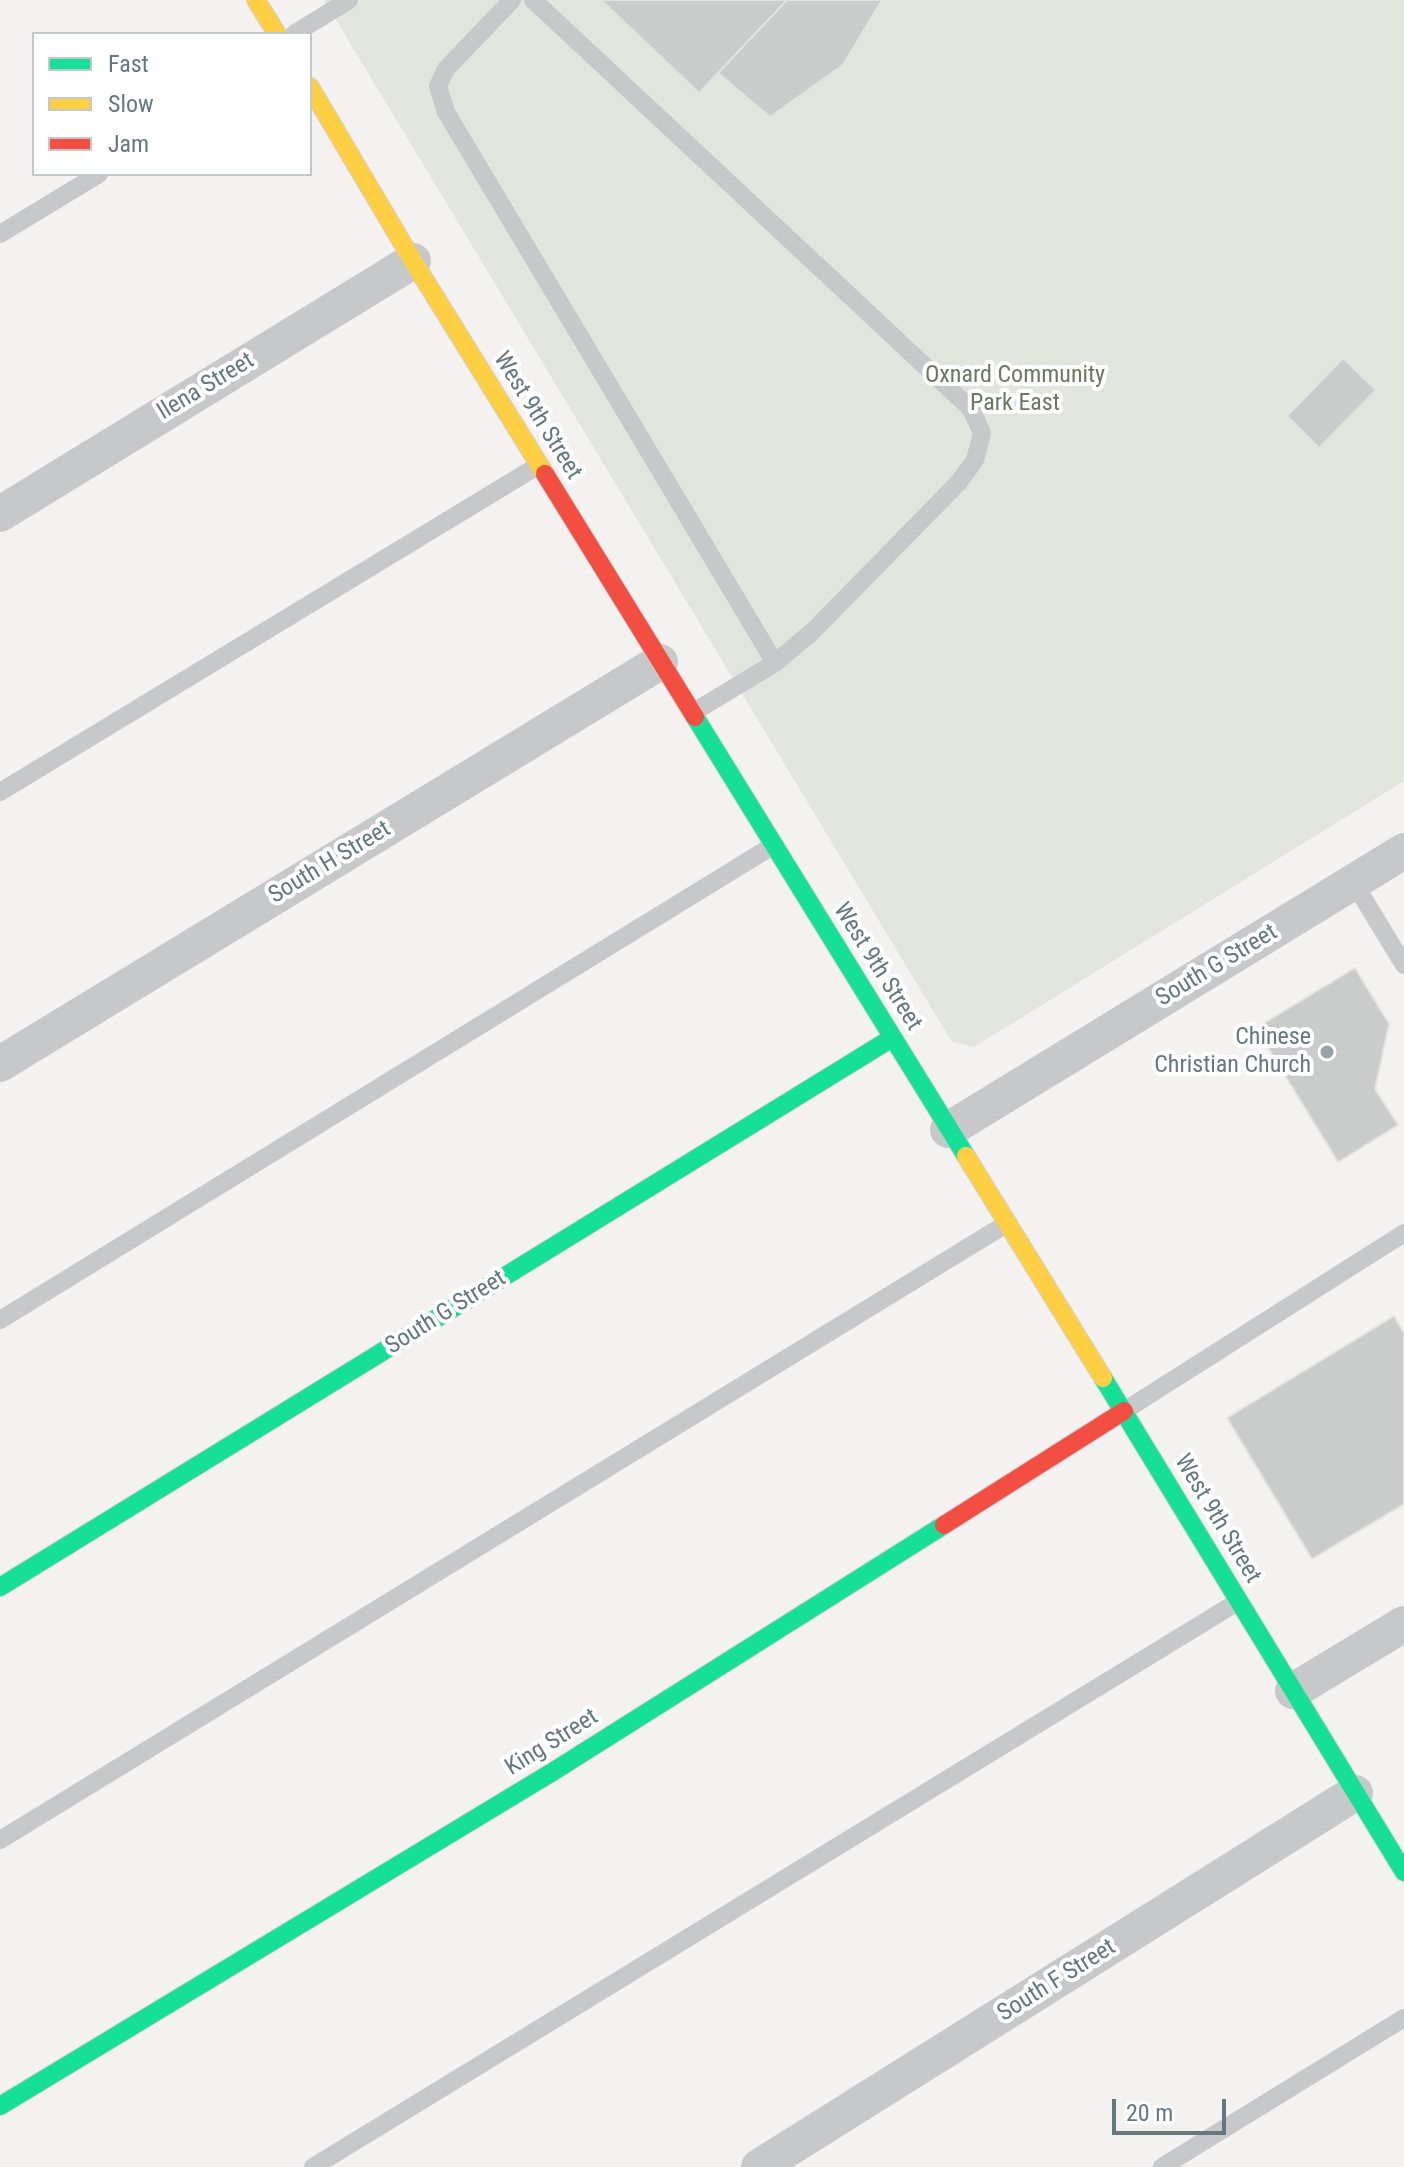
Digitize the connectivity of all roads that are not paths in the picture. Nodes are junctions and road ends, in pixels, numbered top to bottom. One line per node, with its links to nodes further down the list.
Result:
1 (256, 0): 5 (street)
2 (349, 0): 6 (lane)
3 (512, 0): 14 (lane)
4 (533, 0): 14 (lane)
5 (276, 32)
6 (297, 32)
7 (312, 90): 10 (street, West 9th Street)
8 (96, 176): 9 (lane)
9 (0, 234)
10 (413, 261): 11 (street, West 9th Street); 12 (street, Ilena Street)
11 (539, 465): 13 (street, West 9th Street); 16 (lane)
12 (0, 514)
13 (660, 662): 15 (street, West 9th Street); 22 (street, South H Street)
14 (775, 663): 15 (lane)
15 (692, 713): 17 (street, West 9th Street)
16 (0, 792)
17 (774, 845): 21 (street, West 9th Street); 26 (lane)
18 (1404, 851): 19 (street, South G Street)
19 (1354, 883): 20 (lane); 23 (street, South G Street)
20 (1404, 965)
21 (892, 1038): 23 (street, West 9th Street); 28 (street, South G Street)
22 (0, 1064)
23 (948, 1130): 24 (street, West 9th Street)
24 (1006, 1224): 27 (street, West 9th Street); 33 (lane)
25 (1404, 1233): 27 (lane)
26 (0, 1320)
27 (1124, 1411): 29 (street, West 9th Street); 36 (street, King Street)
28 (0, 1587)
29 (1239, 1601): 31 (street, West 9th Street); 37 (lane)
30 (1404, 1624): 31 (street)
31 (1293, 1691): 32 (street, West 9th Street)
32 (1355, 1793): 34 (street, West 9th Street); 38 (street, South F Street)
33 (0, 1840)
34 (1404, 1872)
35 (1404, 2018): 39 (lane)
36 (0, 2106)
37 (313, 2167)
38 (759, 2167)
39 (1162, 2167)

